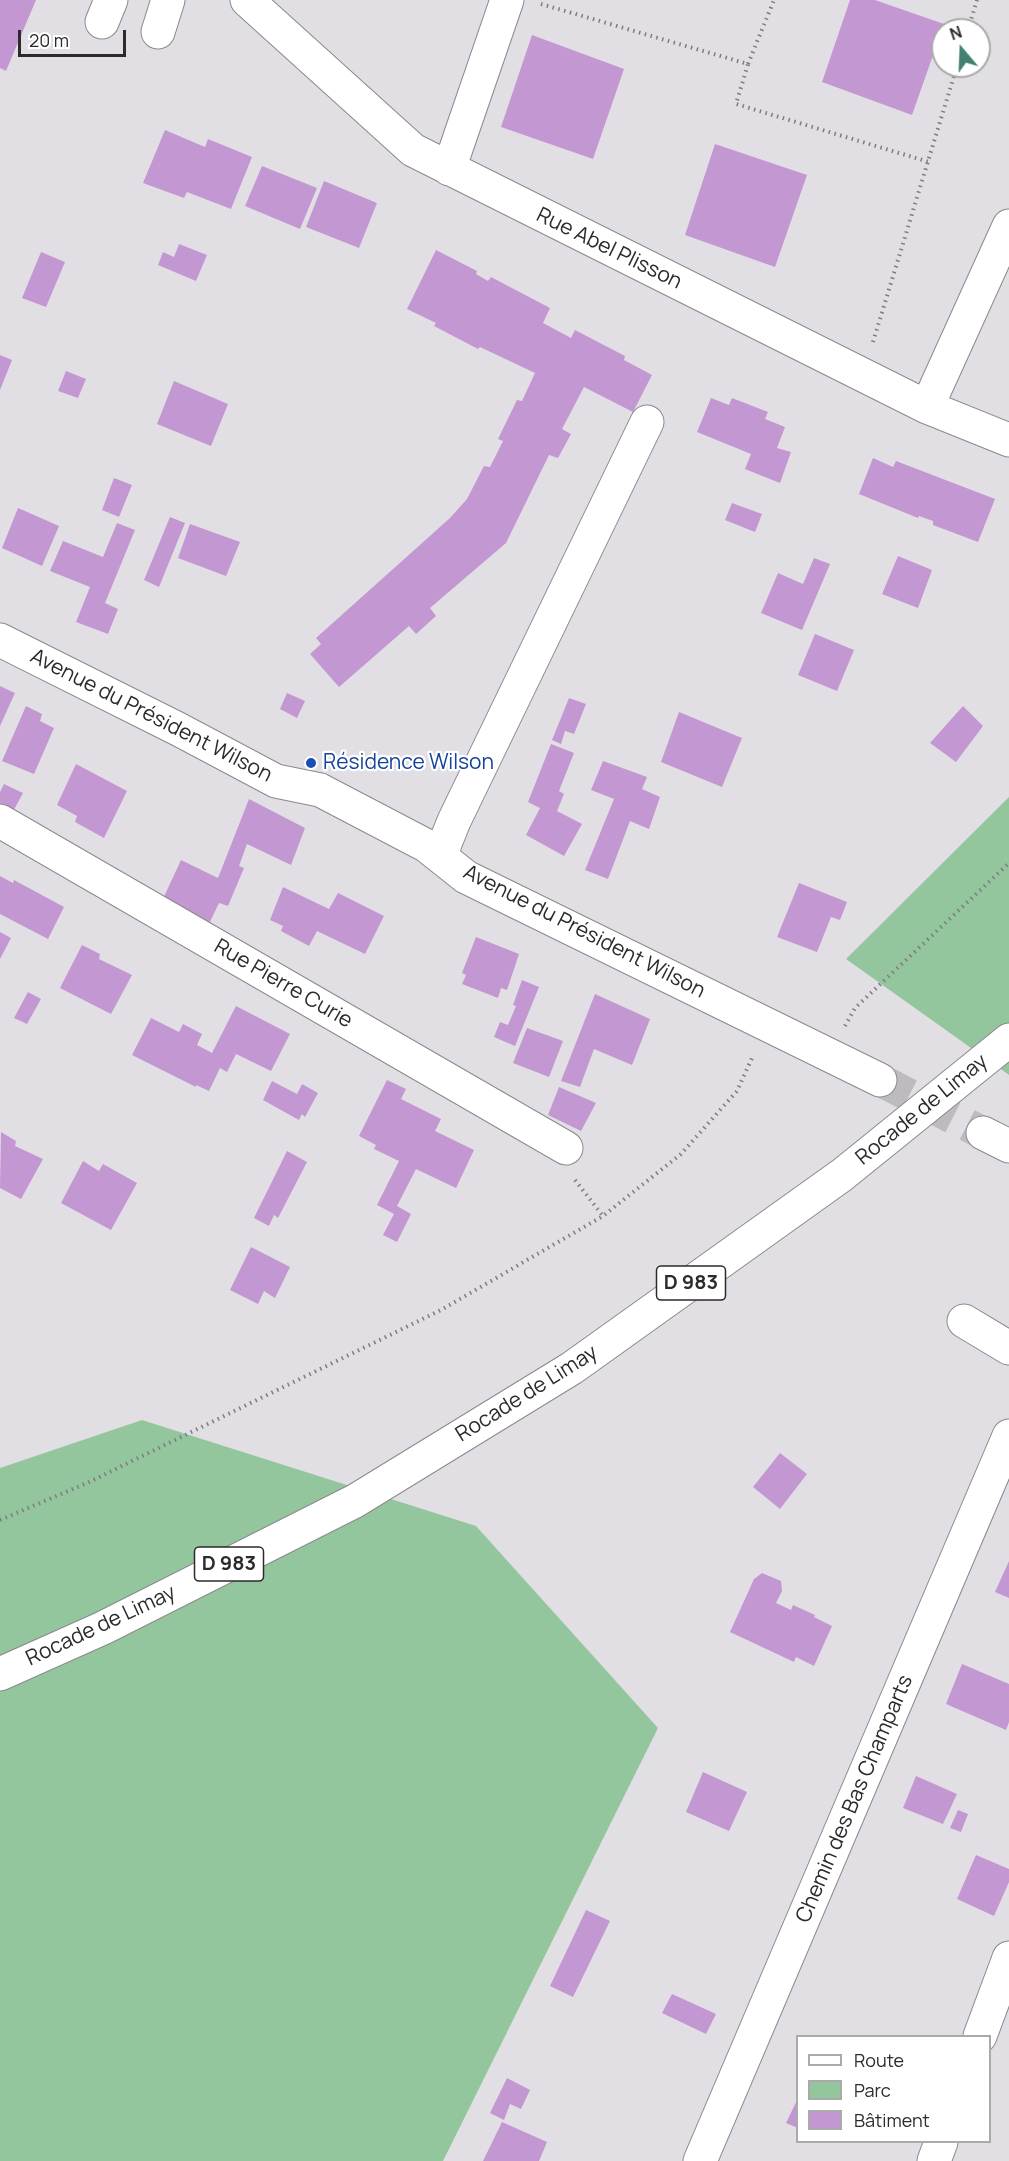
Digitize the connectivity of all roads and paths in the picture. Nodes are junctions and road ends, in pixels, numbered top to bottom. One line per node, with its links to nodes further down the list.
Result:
1 (168, 0): 8 (street)
2 (247, 0): 12 (street, Rue Abel Plisson)
3 (507, 0): 12 (street)
4 (774, 0): 9 (path)
5 (977, 0): 7 (path)
6 (539, 3): 9 (path)
7 (972, 18)
8 (158, 32)
9 (748, 64): 11 (path)
10 (953, 78): 11 (path)
11 (928, 162): 14 (path)
12 (449, 169): 14 (street, Rue Abel Plisson)
13 (1009, 226): 15 (street)
14 (861, 374): 15 (street, Rue Abel Plisson)
15 (927, 407): 17 (street, Rue Abel Plisson)
16 (647, 422): 20 (street)
17 (1009, 440)
18 (0, 640): 20 (street, Avenue du Président Wilson)
19 (0, 820): 26 (street, Rue Pierre Curie)
20 (440, 856): 23 (street, Avenue du Président Wilson)
21 (1009, 863): 22 (path)
22 (840, 1034)
23 (793, 1037): 25 (street, Avenue du Président Wilson); 27 (path)
24 (1009, 1040): 32 (street, Rocade de Limay / D 983)
25 (880, 1080)
26 (566, 1148): 27 (path)
27 (603, 1216): 31 (path)
28 (964, 1321): 29 (street)
29 (1009, 1348)
30 (1009, 1436): 36 (street, Chemin des Bas Champarts)
31 (0, 1520)
32 (0, 1674)
33 (1009, 1958): 34 (street)
34 (981, 2035)
35 (941, 2143): 37 (street)
36 (700, 2161)
37 (934, 2161)

